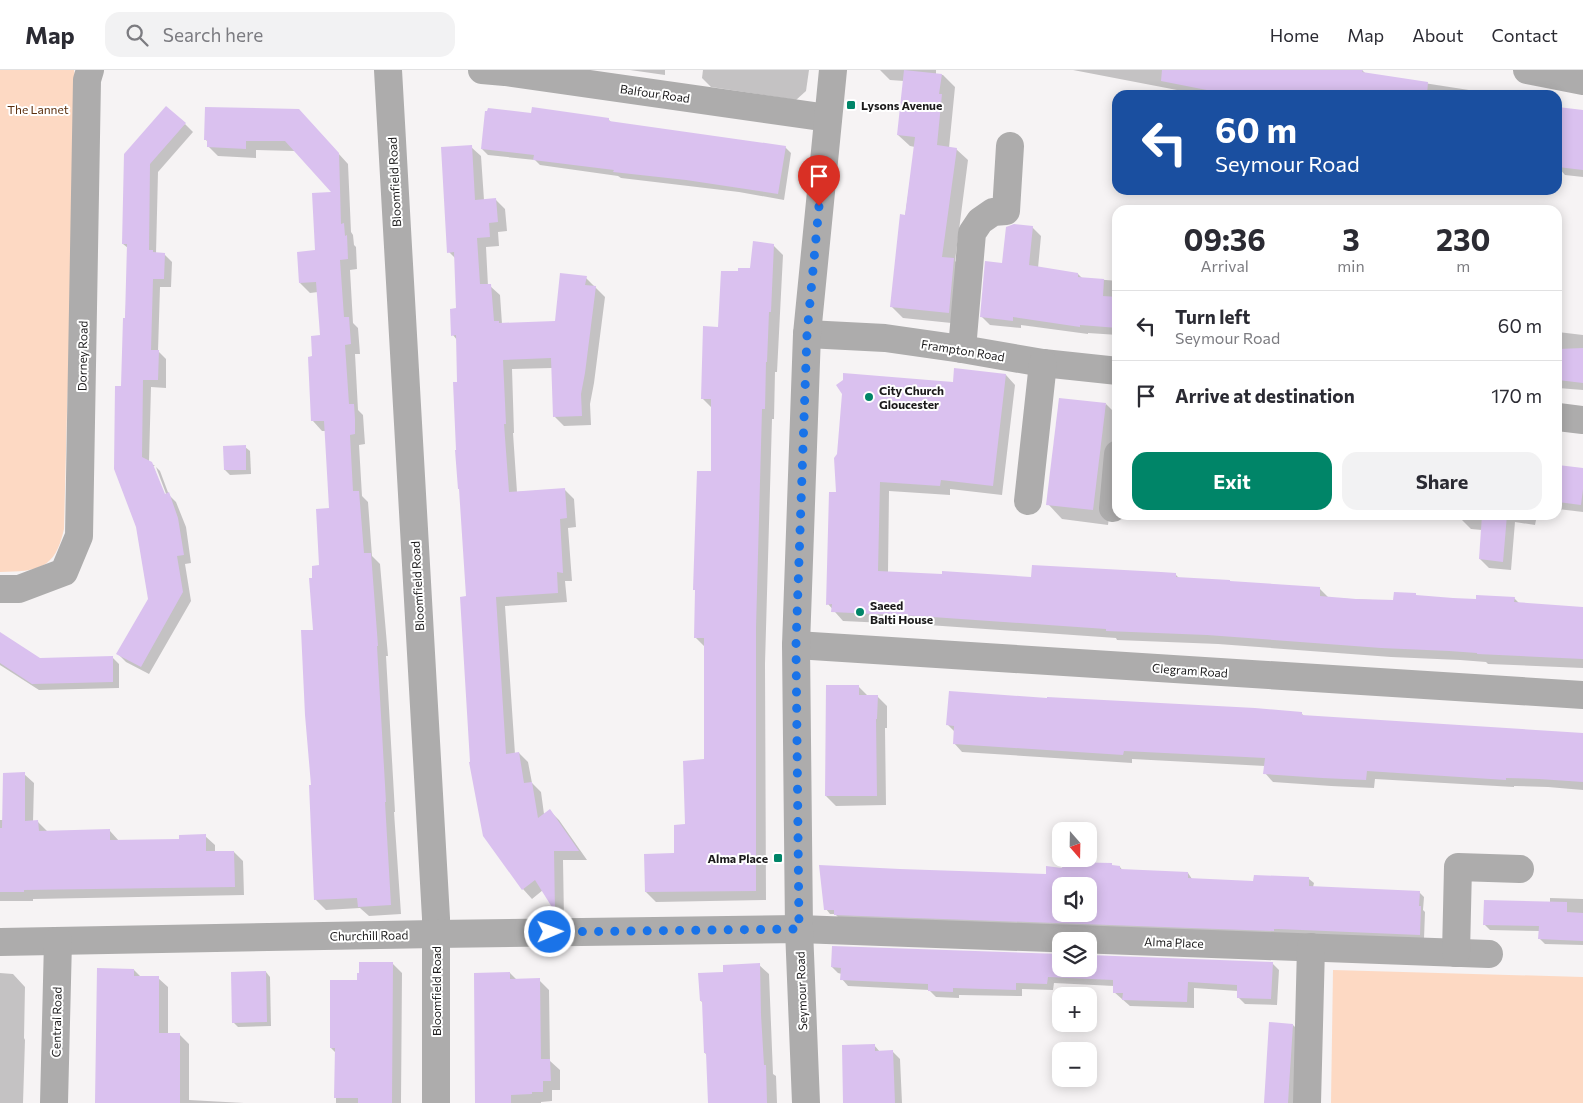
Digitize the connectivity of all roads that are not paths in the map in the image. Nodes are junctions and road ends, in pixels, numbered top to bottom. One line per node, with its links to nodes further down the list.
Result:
1 (90, 70): 16 (street, Dorney Road)
2 (388, 70): 21 (street, Bloomfield Road)
3 (497, 70): 7 (street, Balfour Road)
4 (833, 70): 7 (street, Seymour Road)
5 (1527, 70): 6 (street)
6 (1583, 81)
7 (828, 118): 9 (street, Seymour Road)
8 (1010, 146): 10 (street)
9 (807, 334): 10 (street, Frampton Road); 17 (street, Seymour Road)
10 (962, 349): 11 (street, Frampton Road)
11 (1043, 363): 12 (street, Frampton Road); 15 (street)
12 (1112, 370)
13 (1562, 417): 14 (street)
14 (1583, 420)
15 (1028, 501)
16 (0, 589)
17 (796, 645): 18 (street, Clegram Road); 20 (street, Seymour Road)
18 (1583, 695)
19 (1520, 869): 25 (street)
20 (799, 929): 21 (street, Churchill Road); 24 (street, Alma Place); 29 (street, Seymour Road)
21 (436, 934): 22 (street, Churchill Road); 28 (street, Bloomfield Road)
22 (58, 941): 23 (street, Churchill Road); 27 (street, Central Road)
23 (0, 942)
24 (1311, 947): 25 (street, Alma Place); 30 (street)
25 (1456, 953): 26 (street, Alma Place)
26 (1490, 954)
27 (54, 1103)
28 (436, 1103)
29 (806, 1103)
30 (1307, 1103)

